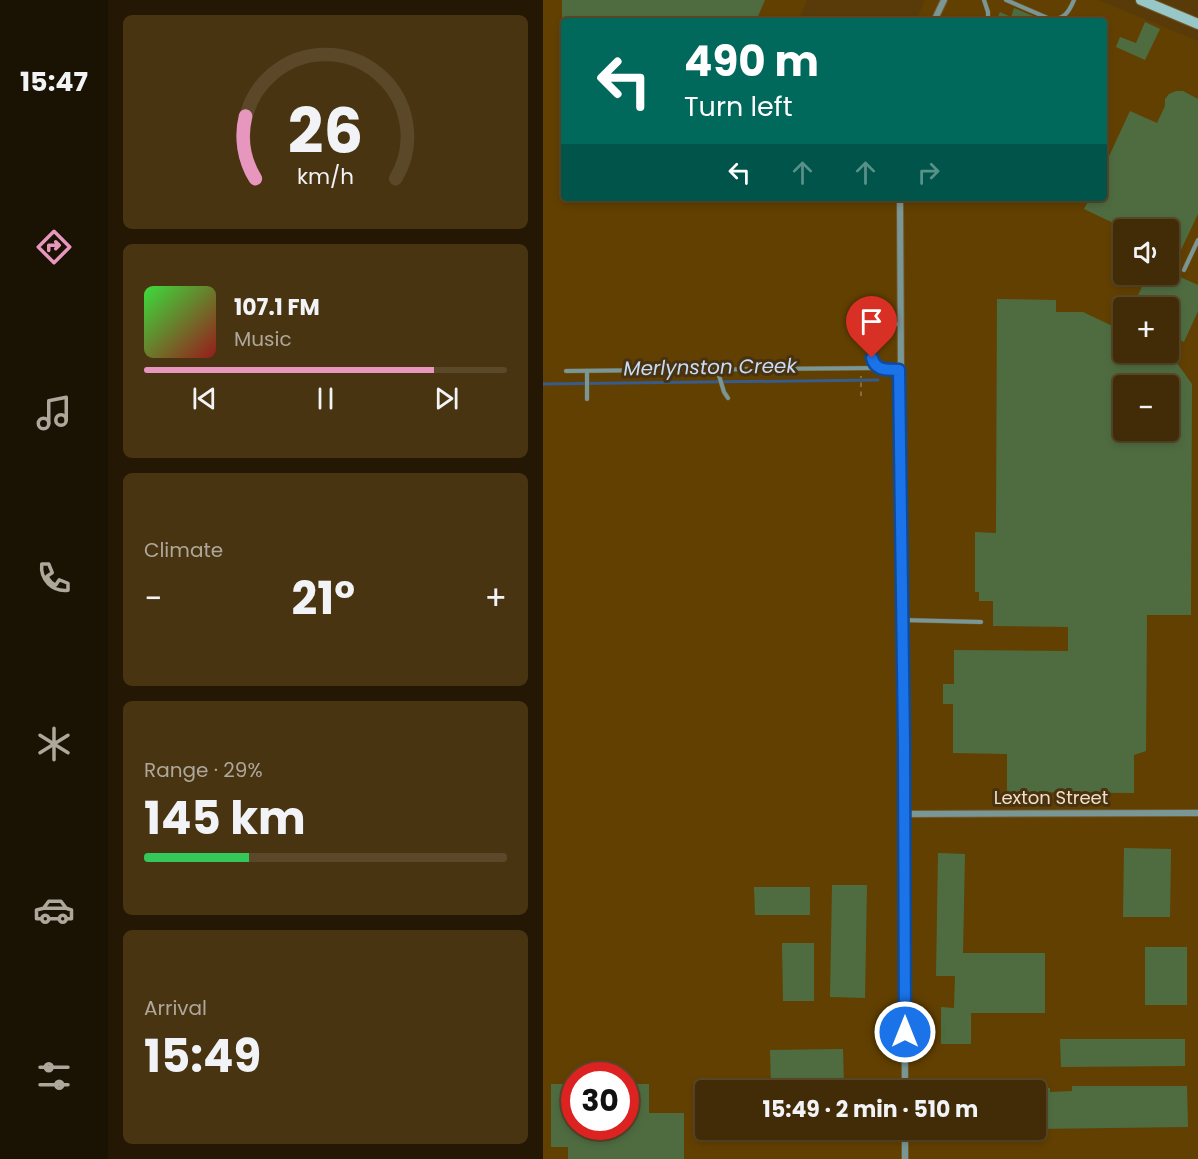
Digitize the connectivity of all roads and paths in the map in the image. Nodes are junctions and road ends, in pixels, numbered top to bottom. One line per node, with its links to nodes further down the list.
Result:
1 (944, 0): 6 (street)
2 (984, 0): 7 (lane)
3 (1006, 0): 8 (lane)
4 (1074, 0): 9 (lane)
5 (1141, 0): 10 (main road)
6 (936, 18)
7 (988, 18)
8 (1048, 18)
9 (1063, 18)
10 (1198, 24)
11 (900, 201): 14 (street)
12 (1198, 240): 13 (lane)
13 (1184, 270)
14 (900, 324): 15 (lane); 17 (street)
15 (879, 368): 16 (lane); 17 (lane)
16 (717, 369): 19 (lane); 22 (lane)
17 (899, 370): 24 (street)
18 (566, 371): 19 (lane)
19 (587, 371): 23 (lane)
20 (861, 374): 21 (path)
21 (861, 396)
22 (728, 398)
23 (587, 399)
24 (902, 620): 25 (lane); 27 (street)
25 (981, 622)
26 (1198, 813): 27 (street, Lexton Street)
27 (904, 814): 28 (street)
28 (905, 1080)
29 (905, 1140): 30 (street)
30 (905, 1159)

